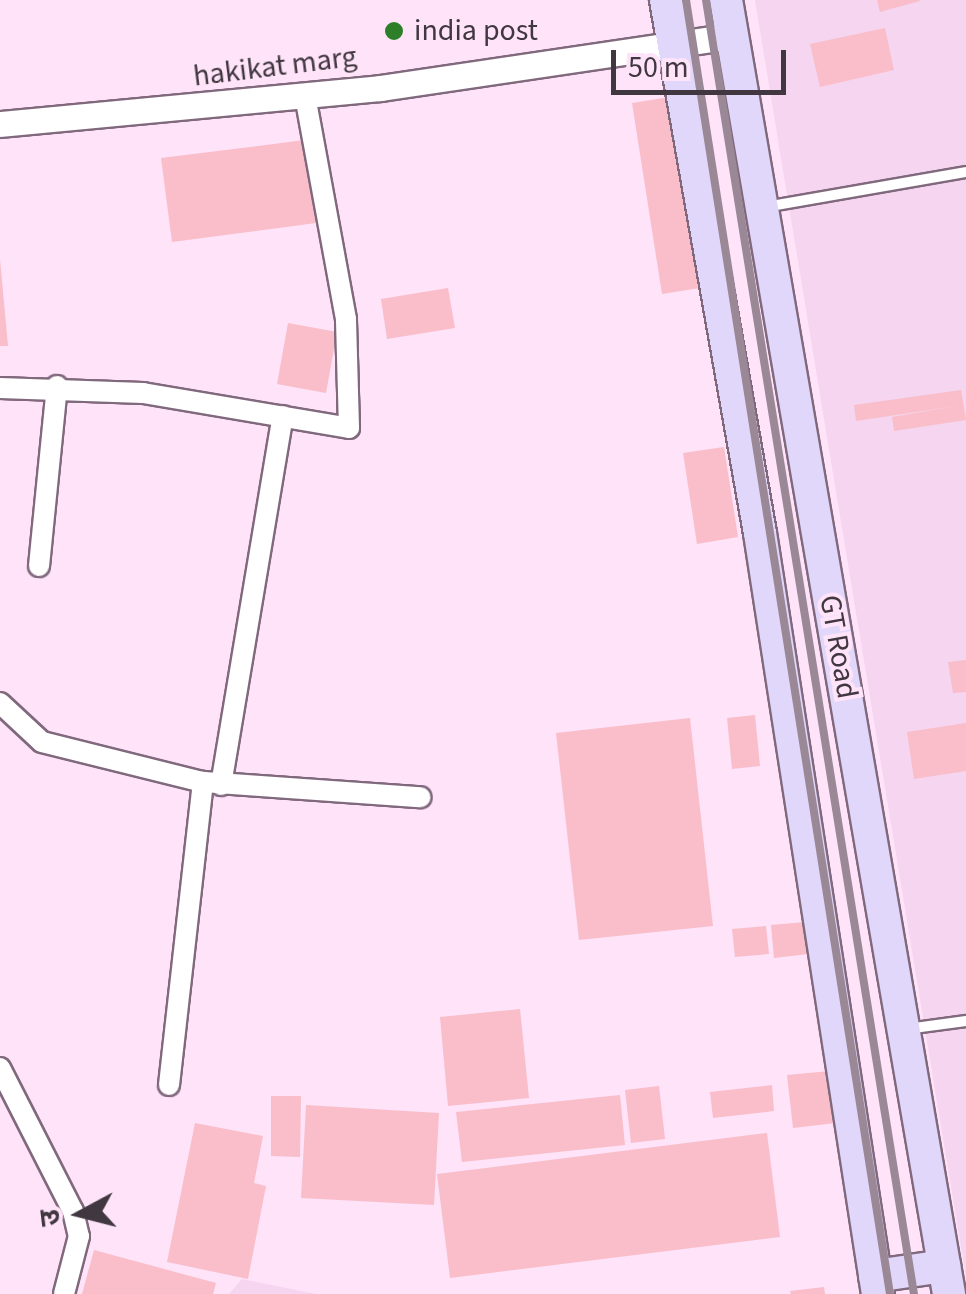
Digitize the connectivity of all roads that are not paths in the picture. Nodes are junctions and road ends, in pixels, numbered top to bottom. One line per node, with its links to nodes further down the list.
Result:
1 (666, 0): 4 (highway, GT Road)
2 (726, 0): 3 (highway, GT Road)
3 (732, 36): 4 (street, hakikat marg); 8 (highway, GT Road)
4 (675, 46): 5 (street, hakikat marg); 13 (highway, GT Road)
5 (306, 96): 6 (street, hakikat marg); 11 (street)
6 (0, 124)
7 (966, 172): 8 (lane)
8 (761, 208): 12 (highway, GT Road)
9 (58, 386): 10 (street); 11 (street); 14 (street)
10 (0, 388)
11 (282, 416): 16 (street)
12 (815, 521): 13 (highway); 19 (highway, GT Road)
13 (760, 533): 23 (highway, GT Road)
14 (39, 566)
15 (0, 703): 16 (street)
16 (212, 783): 17 (street); 21 (street)
17 (420, 798)
18 (966, 1021): 19 (lane)
19 (906, 1029): 22 (highway, GT Road)
20 (0, 1068): 24 (street)
21 (169, 1085)
22 (946, 1280): 23 (highway)
23 (876, 1285)
24 (64, 1294)

